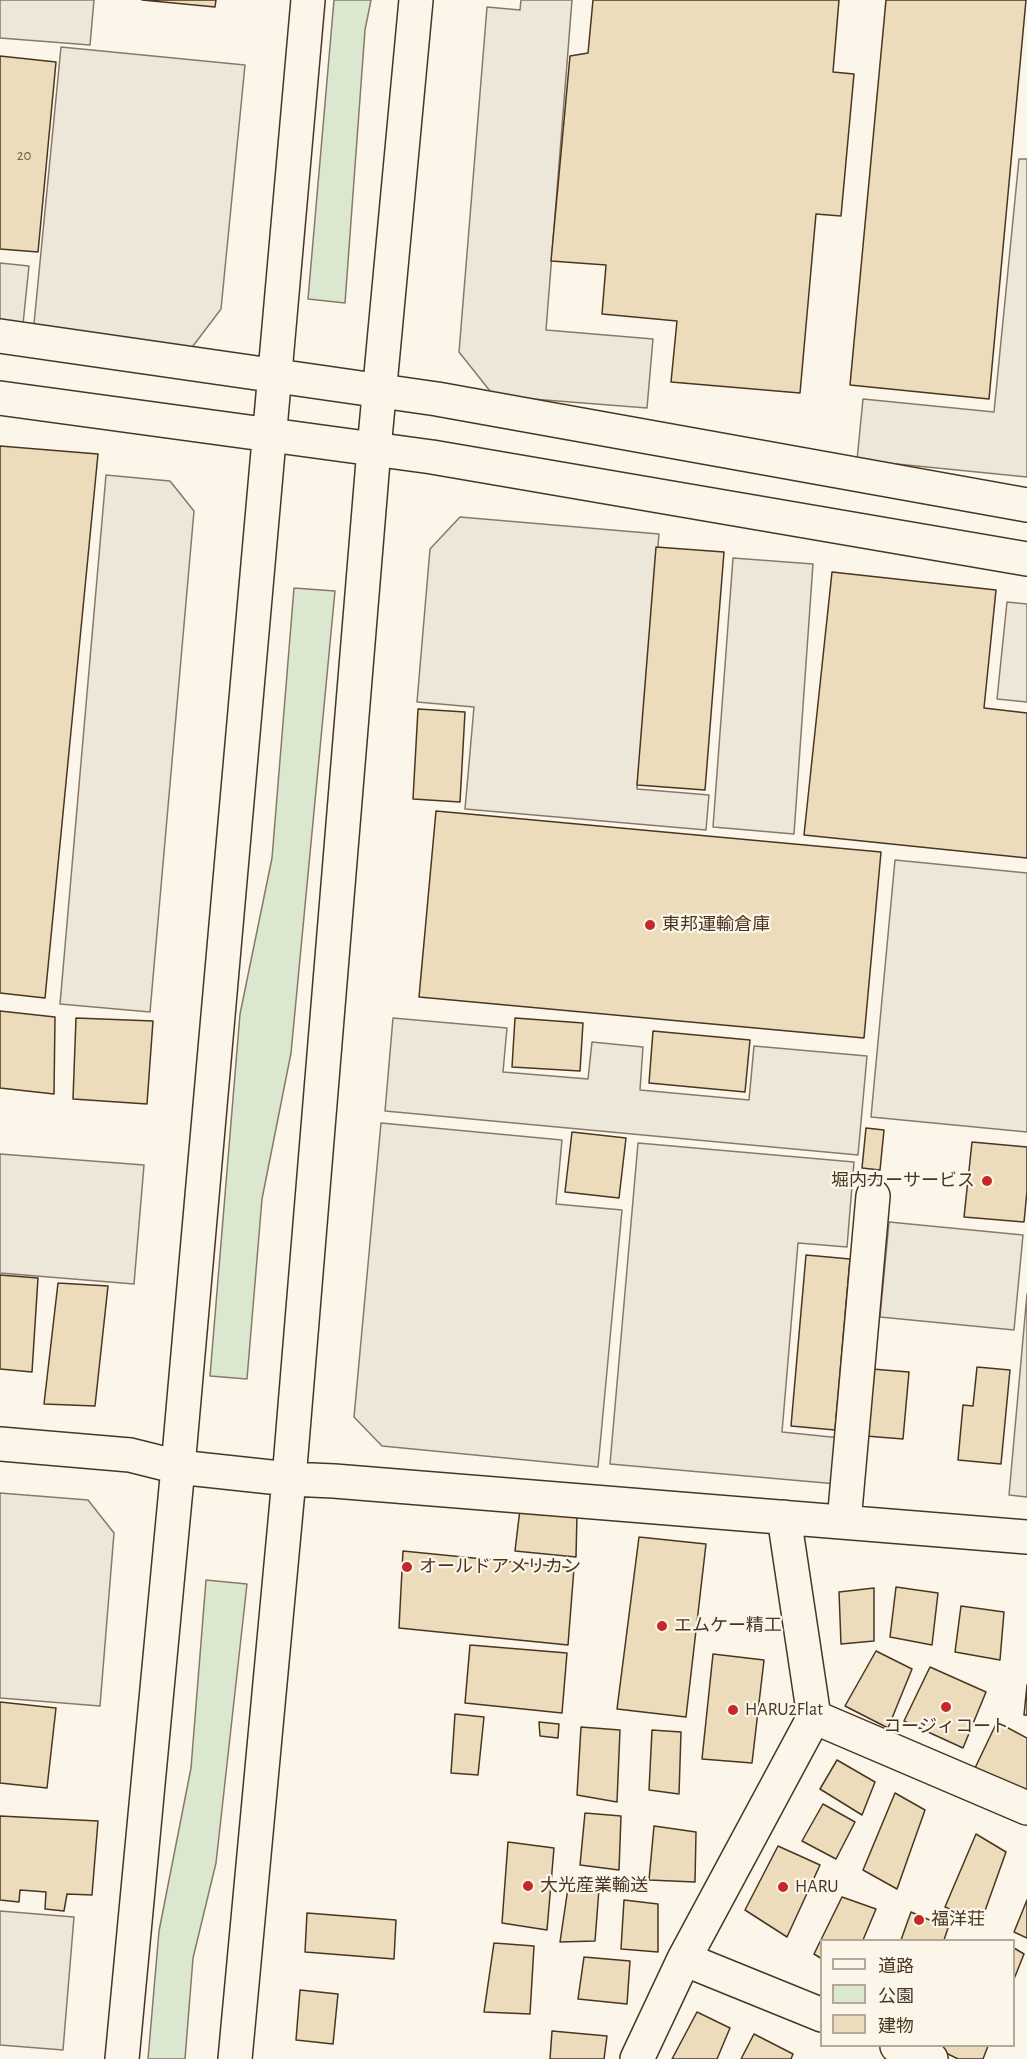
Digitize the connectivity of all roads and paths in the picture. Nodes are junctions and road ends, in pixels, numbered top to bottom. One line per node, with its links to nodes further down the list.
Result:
1 (308, 0): 4 (street)
2 (417, 0): 5 (street)
3 (0, 336): 4 (street)
4 (274, 376): 5 (street); 7 (street)
5 (379, 391): 8 (street); 9 (street)
6 (0, 398): 7 (street)
7 (269, 434): 8 (street); 13 (street)
8 (374, 449): 10 (street); 14 (street)
9 (1027, 505)
10 (1027, 559)
11 (873, 1196): 16 (street)
12 (0, 1444): 13 (street)
13 (178, 1467): 14 (street); 23 (street)
14 (289, 1479): 15 (street); 24 (street)
15 (784, 1517): 16 (street); 18 (street)
16 (844, 1522): 17 (street)
17 (1027, 1537)
18 (814, 1717): 19 (street); 20 (street)
19 (1027, 1808)
20 (684, 1959): 21 (street); 25 (street)
21 (820, 2014)
22 (900, 2047): 26 (street)
23 (122, 2059)
24 (235, 2059)
25 (637, 2059)
26 (931, 2059)

